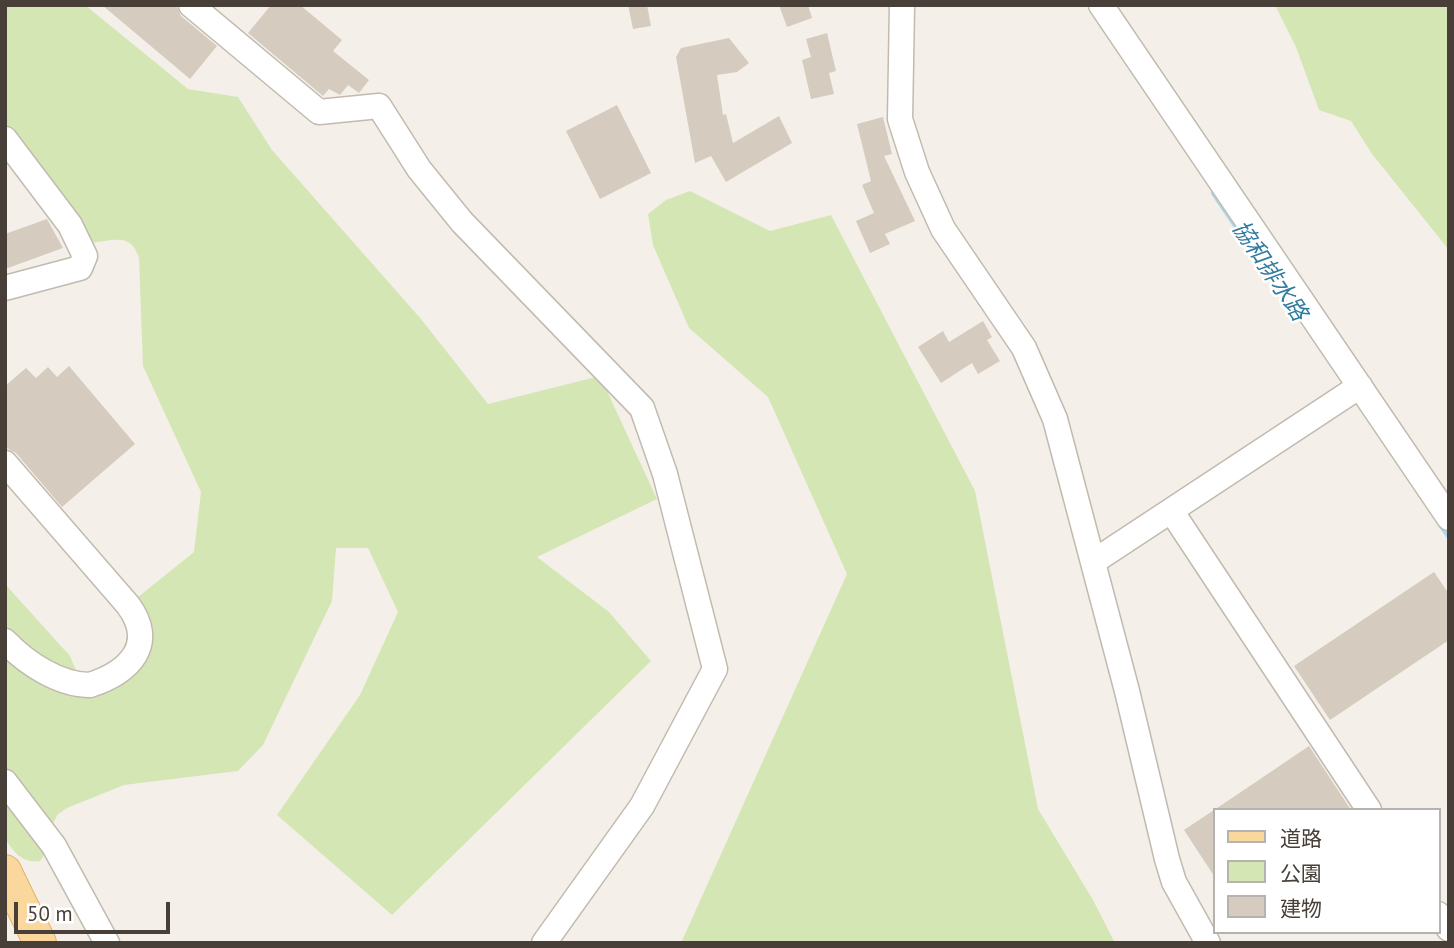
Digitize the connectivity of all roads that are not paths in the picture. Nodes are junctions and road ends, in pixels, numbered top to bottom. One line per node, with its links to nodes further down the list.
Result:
1 (191, 5): 17 (street)
2 (902, 5): 10 (street)
3 (1101, 5): 6 (street)
4 (5, 139): 5 (street)
5 (5, 288)
6 (1352, 391): 8 (street); 9 (street)
7 (5, 463): 11 (street)
8 (1172, 512): 10 (street); 13 (street)
9 (1449, 518)
10 (1093, 562): 18 (street)
11 (5, 641)
12 (5, 782): 16 (street)
13 (1368, 808)
14 (5, 871): 15 (main road)
15 (40, 943)
16 (107, 943)
17 (544, 943)
18 (1208, 943)

